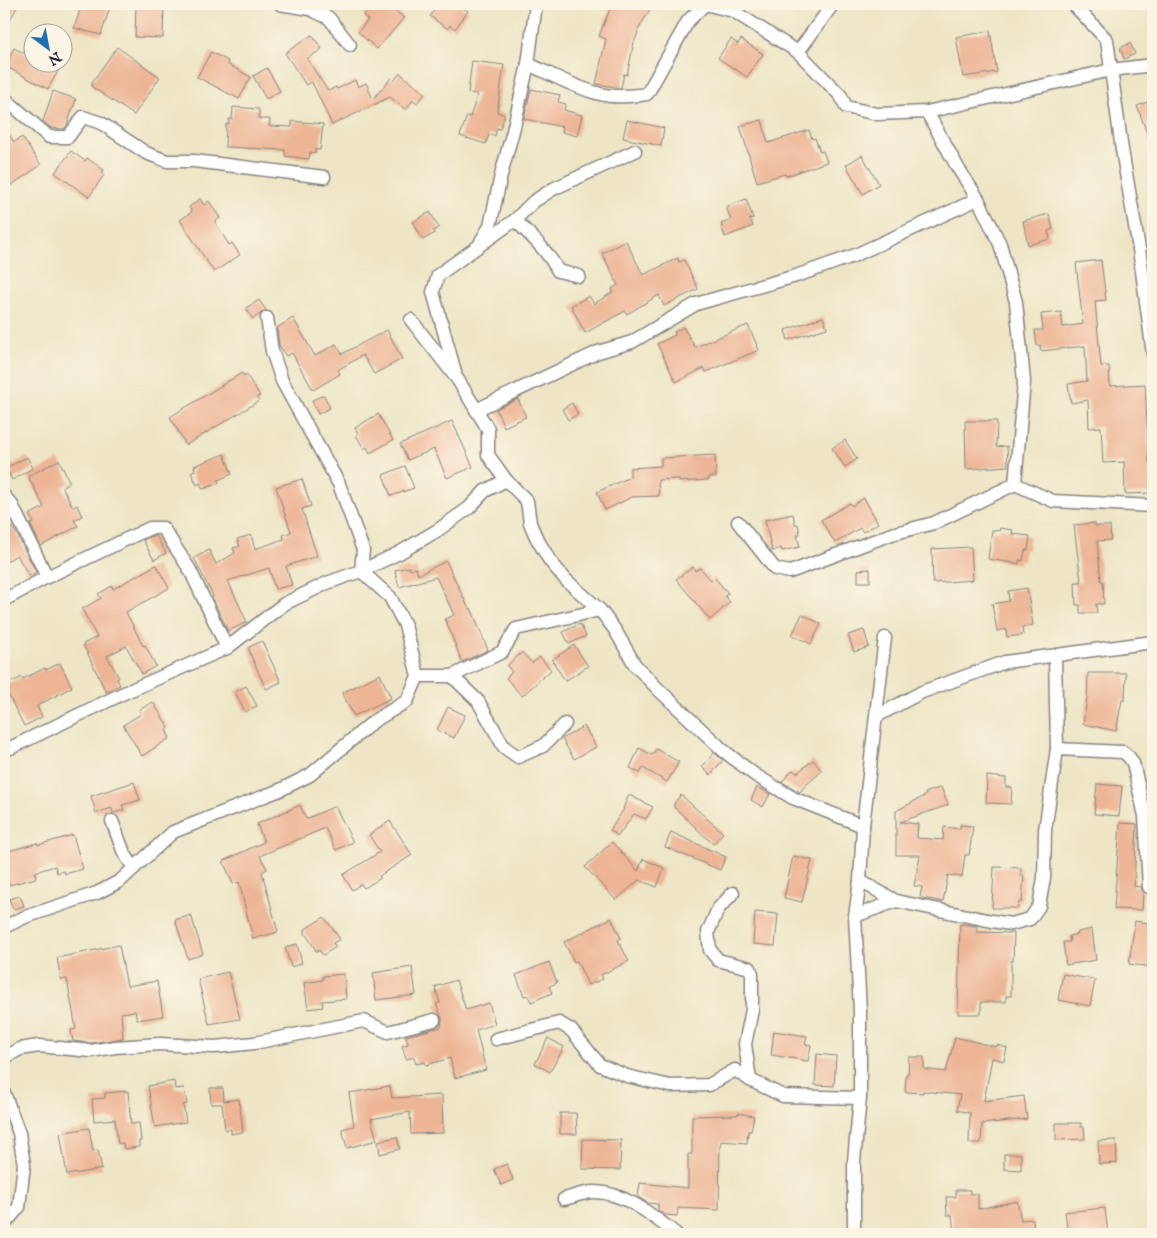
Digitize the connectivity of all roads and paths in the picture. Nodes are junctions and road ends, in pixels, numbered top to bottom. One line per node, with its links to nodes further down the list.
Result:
1 (280, 4): 5 (street)
2 (536, 4): 7 (street)
3 (833, 4): 6 (street)
4 (1072, 4): 9 (street)
5 (350, 45)
6 (798, 52): 7 (street); 11 (street)
7 (528, 64): 16 (street)
8 (1153, 65): 9 (street)
9 (1111, 70): 11 (street); 20 (street)
10 (4, 98): 13 (street)
11 (927, 112): 14 (street)
12 (634, 151): 15 (street)
13 (324, 177)
14 (978, 199): 22 (street); 24 (street)
15 (515, 220): 16 (street); 17 (street)
16 (478, 246): 21 (street)
17 (579, 276)
18 (267, 318): 28 (street)
19 (412, 320): 21 (street)
20 (1153, 354)
21 (458, 380): 22 (street)
22 (476, 410): 23 (street)
23 (506, 480): 28 (street); 31 (street)
24 (1015, 484): 26 (street); 27 (street)
25 (4, 496): 29 (street)
26 (1153, 506)
27 (738, 522)
28 (362, 571): 34 (street); 36 (street)
29 (47, 577): 30 (street); 34 (street)
30 (4, 600)
31 (600, 610): 37 (street); 43 (street)
32 (885, 638): 38 (street)
33 (1153, 642): 35 (street)
34 (227, 648): 41 (street)
35 (1055, 656): 38 (street); 40 (street)
36 (418, 676): 37 (street); 44 (street)
37 (452, 676): 39 (street)
38 (877, 716): 43 (street)
39 (565, 724)
40 (1057, 749): 46 (street); 48 (street)
41 (4, 751)
42 (112, 821): 44 (street)
43 (862, 826): 45 (street)
44 (134, 868): 50 (street)
45 (860, 881): 48 (street); 49 (street)
46 (1149, 887)
47 (733, 893): 54 (street)
48 (896, 901): 49 (street)
49 (855, 916): 56 (street)
50 (4, 927)
51 (434, 1020): 53 (street)
52 (496, 1039): 54 (street)
53 (4, 1058)
54 (750, 1080): 56 (street)
55 (4, 1093): 58 (street)
56 (860, 1098): 60 (street)
57 (564, 1199): 59 (street)
58 (4, 1225)
59 (676, 1234)
60 (854, 1234)

